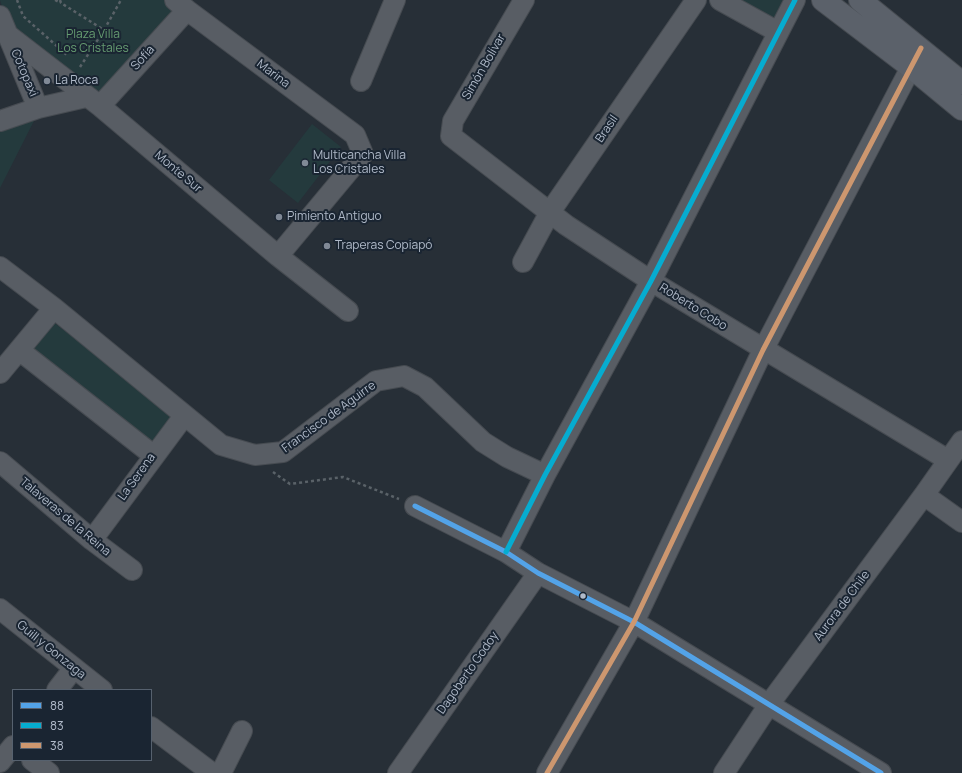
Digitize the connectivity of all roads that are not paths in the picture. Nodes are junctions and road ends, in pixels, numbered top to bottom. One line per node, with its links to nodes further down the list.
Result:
1 (395, 0): 13 (street)
2 (524, 0): 19 (street, Simón Bolívar)
3 (696, 0): 20 (street, Brasil)
4 (720, 0): 10 (street)
5 (795, 0): 10 (street)
6 (824, 0): 12 (main road)
7 (860, 0): 12 (main road)
8 (181, 5): 15 (street, Sofía); 21 (street, Marina)
9 (0, 16): 11 (street, Cotopaxi)
10 (778, 32): 24 (street)
11 (8, 35): 15 (street, Monte Sur); 17 (street, Cotopaxi)
12 (916, 58): 14 (main road); 16 (main road); 28 (street)
13 (362, 81)
14 (962, 83)
15 (93, 101): 17 (street); 21 (street, Monte Sur)
16 (960, 104)
17 (38, 108): 18 (street)
18 (0, 121)
19 (451, 136): 20 (street, Roberto Cobo)
20 (550, 212): 22 (street, Brasil); 24 (street, Roberto Cobo)
21 (278, 256): 26 (street, Monte Sur)
22 (522, 262)
23 (0, 267): 25 (street, Francisco de Aguirre)
24 (651, 281): 28 (street, Roberto Cobo); 35 (street)
25 (54, 308): 27 (street); 30 (street, Francisco de Aguirre)
26 (348, 311)
27 (19, 350): 29 (street); 32 (street)
28 (763, 350): 33 (street, Roberto Cobo); 44 (street)
29 (0, 373)
30 (184, 416): 32 (street, La Serena); 35 (street, Francisco de Aguirre)
31 (962, 441): 33 (street, Aurora de Chile)
32 (153, 455): 39 (street, La Serena)
33 (948, 460): 36 (street, Aurora de Chile)
34 (0, 462): 39 (street, Talaveras de la Reina)
35 (545, 475): 40 (street)
36 (924, 495): 38 (street); 48 (street, Aurora de Chile)
37 (415, 506): 40 (street)
38 (962, 522)
39 (92, 540): 41 (street, Talaveras de la Reina)
40 (506, 552): 42 (street)
41 (132, 570)
42 (538, 573): 44 (street); 59 (street, Dagoberto Godoy)
43 (0, 609): 45 (street, Guill y Gonzaga)
44 (634, 622): 48 (street); 60 (street)
45 (74, 668): 46 (street); 47 (street, Guill y Gonzaga)
46 (58, 689)
47 (101, 689)
48 (770, 703): 61 (street, Aurora de Chile); 62 (street)
49 (152, 728): 57 (street)
50 (242, 731): 58 (street)
51 (0, 735): 52 (street)
52 (12, 745)
53 (12, 747): 55 (street)
54 (33, 761): 56 (street)
55 (0, 762)
56 (49, 773)
57 (212, 773)
58 (221, 773)
59 (398, 773)
60 (547, 773)
61 (724, 773)
62 (881, 773)

